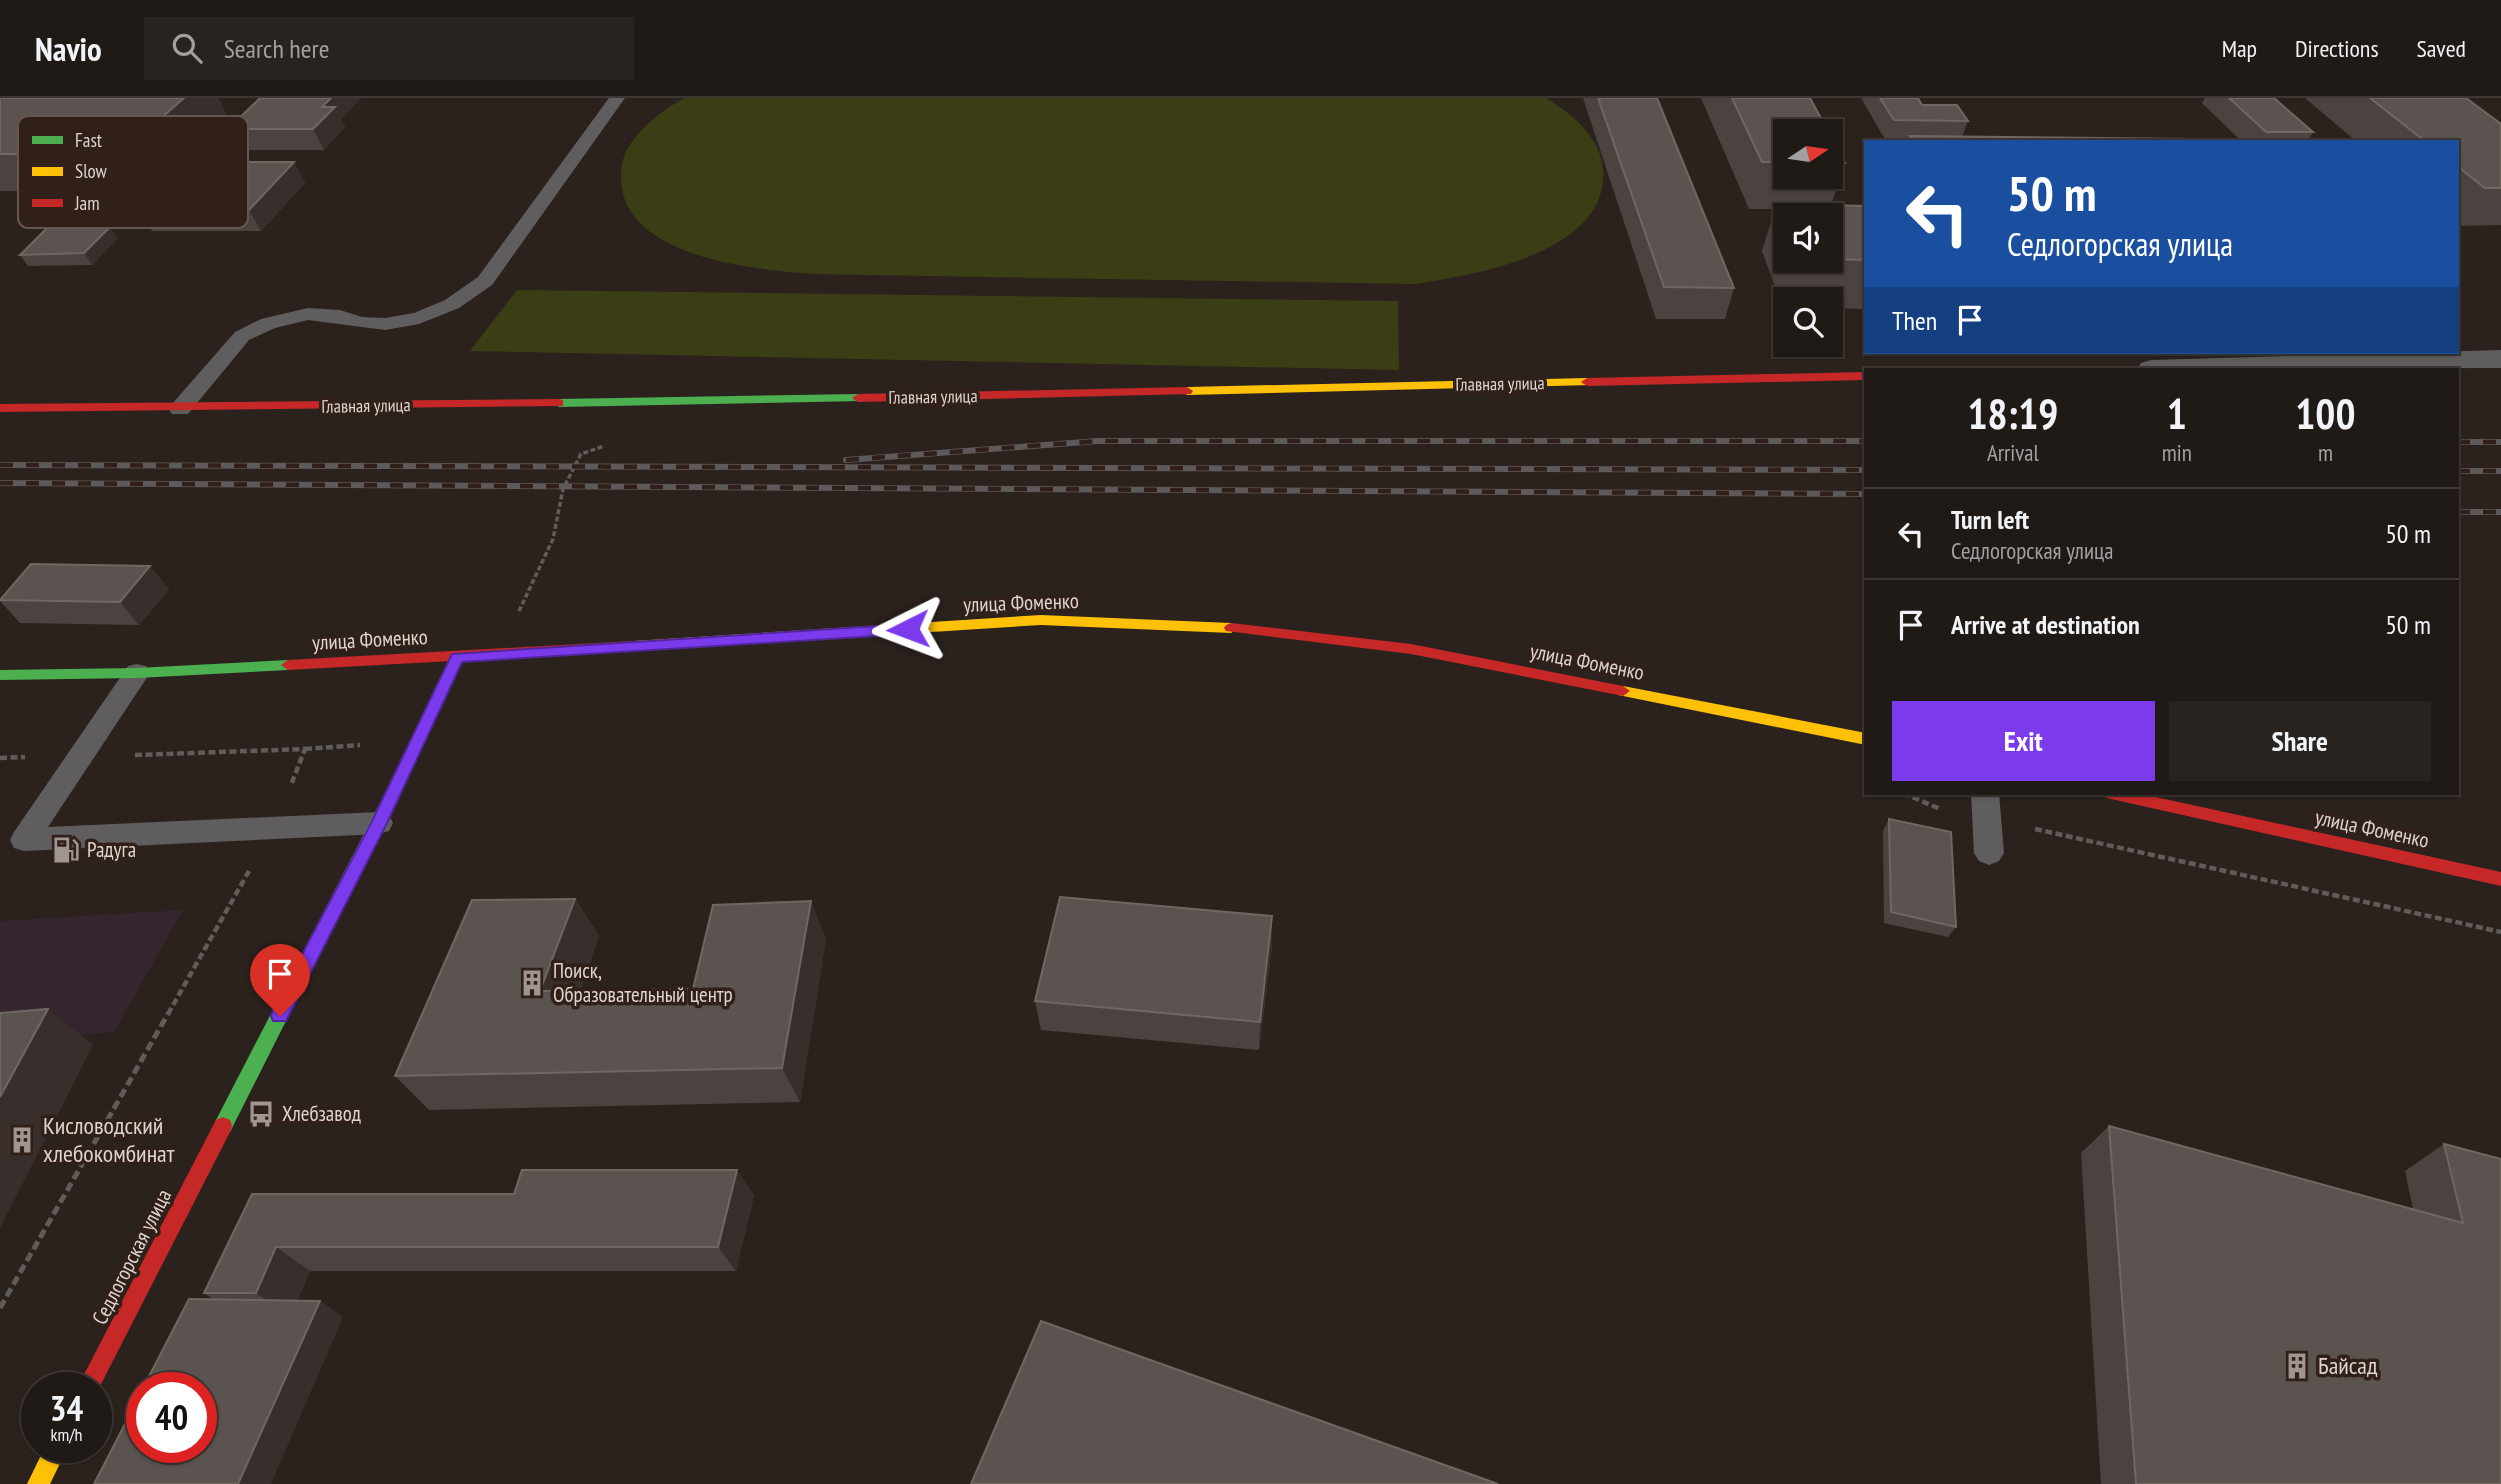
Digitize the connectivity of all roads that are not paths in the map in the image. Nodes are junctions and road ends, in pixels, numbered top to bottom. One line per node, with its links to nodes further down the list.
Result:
1 (617, 98): 6 (lane)
2 (2501, 359): 3 (street)
3 (2186, 368)
4 (1864, 376): 6 (street, Главная улица)
5 (0, 408): 6 (street, Главная улица)
6 (180, 409)
7 (457, 657): 8 (street, улица Фоменко); 10 (street, улица Фоменко); 13 (street, Седлогорская улица)
8 (137, 673): 9 (street, улица Фоменко); 13 (lane)
9 (0, 675)
10 (1864, 739)
11 (2119, 795): 15 (street, улица Фоменко)
12 (1986, 806): 14 (lane)
13 (379, 823): 16 (street, Седлогорская улица)
14 (1989, 853)
15 (2501, 879)
16 (96, 1372)
17 (49, 1463): 18 (street)
18 (38, 1484)

